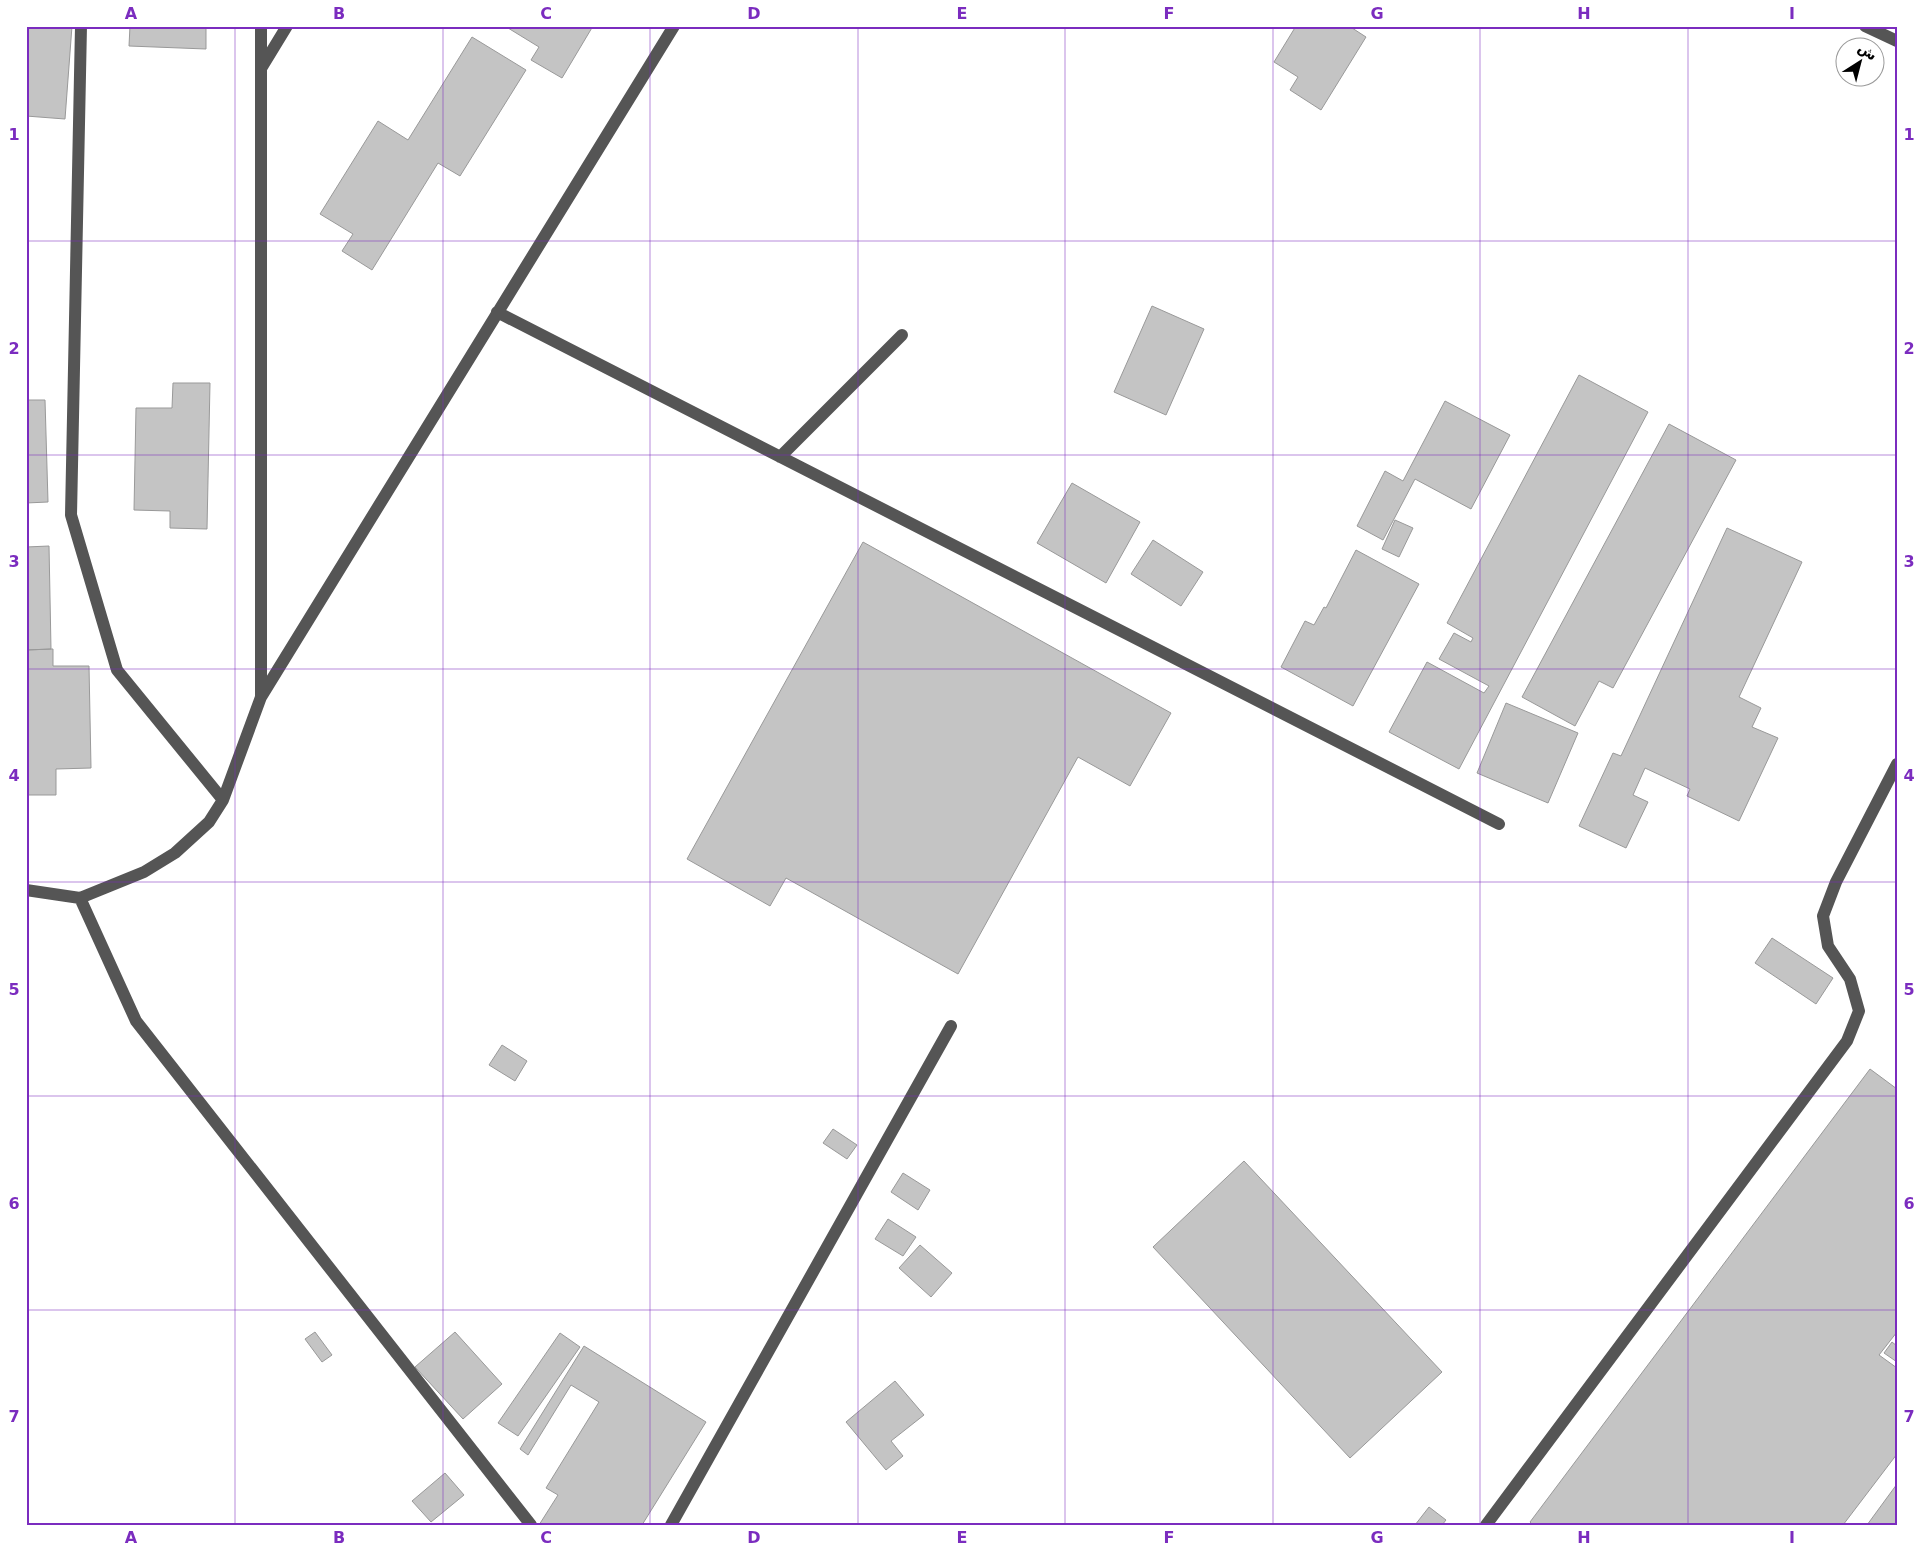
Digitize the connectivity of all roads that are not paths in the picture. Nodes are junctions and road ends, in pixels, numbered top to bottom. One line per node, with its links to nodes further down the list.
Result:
1 (81, 26): 13 (street)
2 (261, 26): 7 (street)
3 (287, 26): 7 (street)
4 (674, 26): 8 (street)
5 (1865, 26): 6 (street)
6 (1897, 41)
7 (262, 67): 11 (street)
8 (497, 312): 10 (street); 11 (street)
9 (902, 335): 10 (street)
10 (780, 457): 14 (street)
11 (261, 697): 13 (street)
12 (1897, 764): 20 (street)
13 (223, 800): 16 (street)
14 (1499, 824)
15 (26, 890): 16 (street)
16 (80, 898): 18 (street)
17 (951, 1026): 19 (street)
18 (530, 1525)
19 (671, 1525)
20 (1486, 1525)

